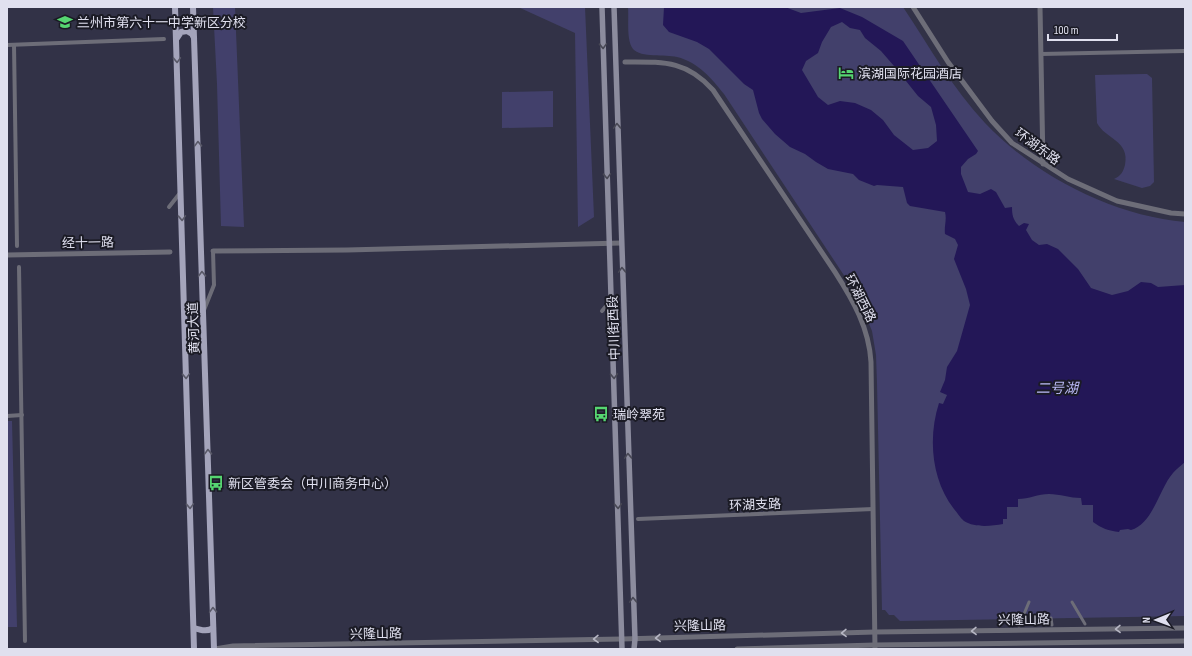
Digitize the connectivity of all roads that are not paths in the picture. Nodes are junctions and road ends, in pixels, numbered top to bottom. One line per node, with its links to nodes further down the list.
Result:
1 (175, 7): 8 (main road, 黄河大道)
2 (193, 7): 9 (main road, 黄河大道)
3 (602, 7): 19 (main road, 中川街西段, one-way to 19)
4 (614, 7): 20 (main road, 中川街西段, one-way to 4)
5 (913, 7): 15 (street, 环湖东路)
6 (1040, 7): 13 (street)
7 (164, 39): 11 (street)
8 (176, 40): 9 (main road); 16 (main road, 黄河大道, one-way to 16)
9 (194, 40): 28 (main road, 黄河大道, one-way to 9)
10 (7, 45): 11 (street)
11 (14, 45): 21 (street)
12 (1185, 51): 13 (street)
13 (1041, 54): 15 (street)
14 (626, 62): 31 (street, 环湖西路)
15 (1043, 164): 18 (street, 环湖东路)
16 (181, 192): 17 (street); 39 (main road, 黄河大道, one-way to 39)
17 (169, 207)
18 (1185, 214)
19 (610, 243): 20 (street); 22 (street); 26 (main road, 中川街西段)
20 (621, 243): 44 (main road, 中川街西段, one-way to 20)
21 (17, 246)
22 (213, 251): 28 (street)
23 (170, 252): 24 (street, 经十一路)
24 (7, 255)
25 (19, 266): 29 (street)
26 (611, 300): 27 (street); 43 (main road, 中川街西段, one-way to 43)
27 (602, 311)
28 (203, 313): 40 (main road, 黄河大道, one-way to 28)
29 (22, 415): 30 (street); 45 (street)
30 (7, 416)
31 (873, 509): 32 (street, 环湖支路); 42 (street, 环湖西路)
32 (638, 519)
33 (1029, 602): 38 (street)
34 (1072, 602): 36 (street)
35 (1051, 618): 37 (street)
36 (1084, 624)
37 (1052, 625)
38 (1019, 626)
39 (194, 628): 40 (main road); 49 (main road, 黄河大道)
40 (213, 628): 50 (main road, 黄河大道)
41 (1185, 628): 42 (street, 兴隆山路, one-way to 42)
42 (875, 632): 44 (street, 兴隆山路, one-way to 44); 47 (street, 环湖西路)
43 (622, 639): 44 (street, 兴隆山路); 48 (street, 兴隆山路, one-way to 48); 51 (main road, 中川街西段)
44 (635, 639): 52 (main road, 中川街西段)
45 (25, 641)
46 (1185, 641): 47 (street, 兴隆山路)
47 (875, 647): 53 (street, 兴隆山路)
48 (233, 648): 50 (street, 兴隆山路)
49 (194, 649)
50 (215, 649)
51 (622, 649)
52 (634, 649)
53 (737, 649)

